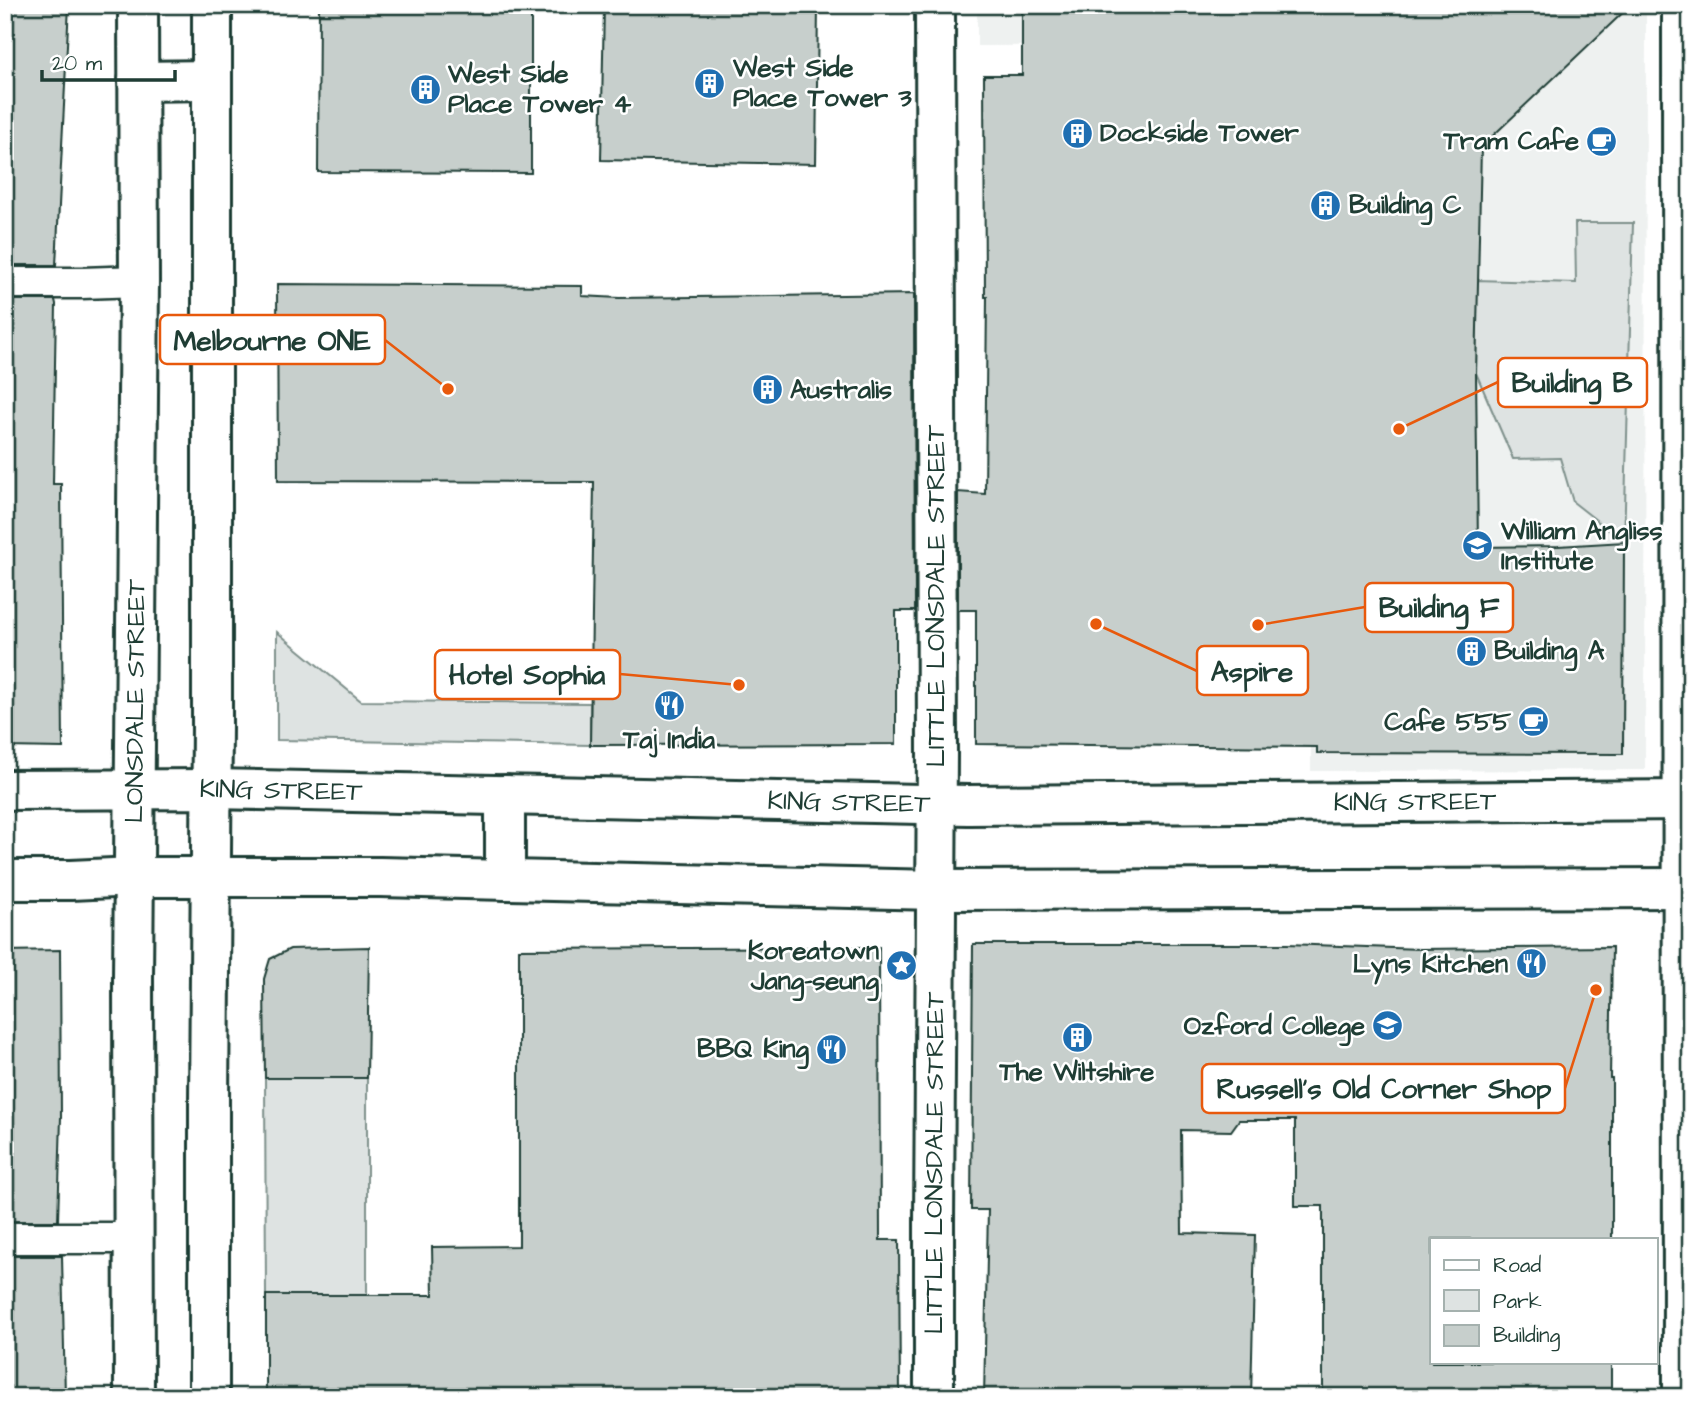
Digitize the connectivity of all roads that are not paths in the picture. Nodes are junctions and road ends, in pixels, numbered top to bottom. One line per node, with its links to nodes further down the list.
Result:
1 (138, 5): 6 (main road, LONSDALE STREET)
2 (212, 5): 5 (main road)
3 (935, 5): 14 (main road, LITTLE LONSDALE STREET)
4 (1682, 5): 13 (main road)
5 (212, 80): 6 (main road); 10 (main road)
6 (138, 81): 7 (main road, LONSDALE STREET)
7 (139, 281): 8 (street); 9 (main road, LONSDALE STREET)
8 (5, 283)
9 (134, 789): 10 (main road, KING STREET); 11 (main road, KING STREET); 15 (main road, LONSDALE STREET)
10 (211, 789): 12 (main road, KING STREET); 16 (main road)
11 (5, 790)
12 (505, 795): 14 (main road, KING STREET); 18 (main road)
13 (1687, 800): 14 (main road, KING STREET); 19 (main road)
14 (937, 804): 20 (main road, LITTLE LONSDALE STREET)
15 (134, 877): 16 (main road); 17 (main road); 22 (main road, LONSDALE STREET)
16 (210, 877): 18 (main road); 24 (main road)
17 (5, 880)
18 (505, 880): 20 (main road)
19 (1686, 888): 20 (main road); 26 (main road)
20 (937, 890): 25 (main road, LITTLE LONSDALE STREET)
21 (5, 1238): 22 (street)
22 (135, 1238): 23 (main road, LONSDALE STREET)
23 (134, 1397)
24 (209, 1397)
25 (934, 1397)
26 (1683, 1397)

